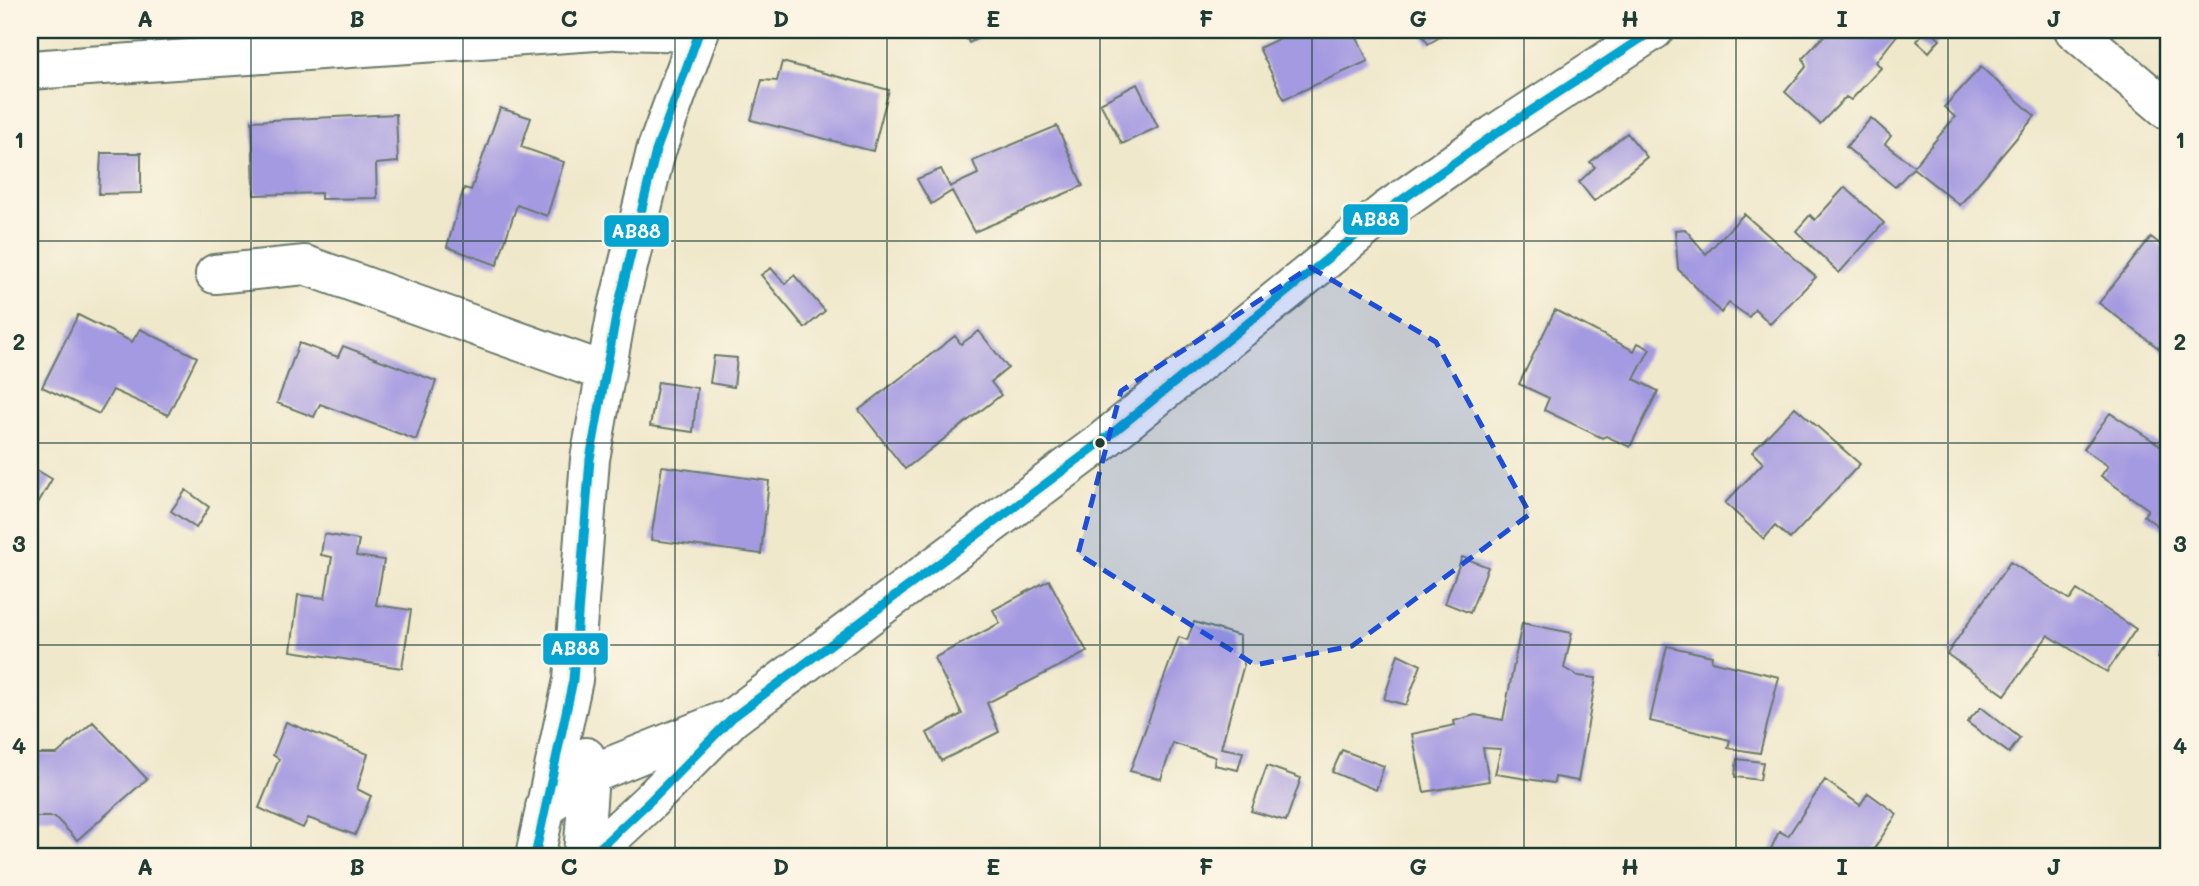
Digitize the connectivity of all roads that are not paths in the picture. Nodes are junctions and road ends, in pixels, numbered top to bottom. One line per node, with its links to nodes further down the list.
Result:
1 (610, 30): 6 (street)
2 (616, 30): 5 (street)
3 (1654, 30): 11 (street)
4 (2074, 30): 7 (street)
5 (699, 31): 9 (street)
6 (30, 70)
7 (2169, 111)
8 (215, 274): 9 (street)
9 (605, 372): 10 (street)
10 (573, 680): 12 (street); 13 (street)
11 (733, 718): 12 (street); 16 (street)
12 (589, 775): 13 (street); 15 (street)
13 (545, 807): 14 (street)
14 (535, 856)
15 (583, 856)
16 (591, 856)

